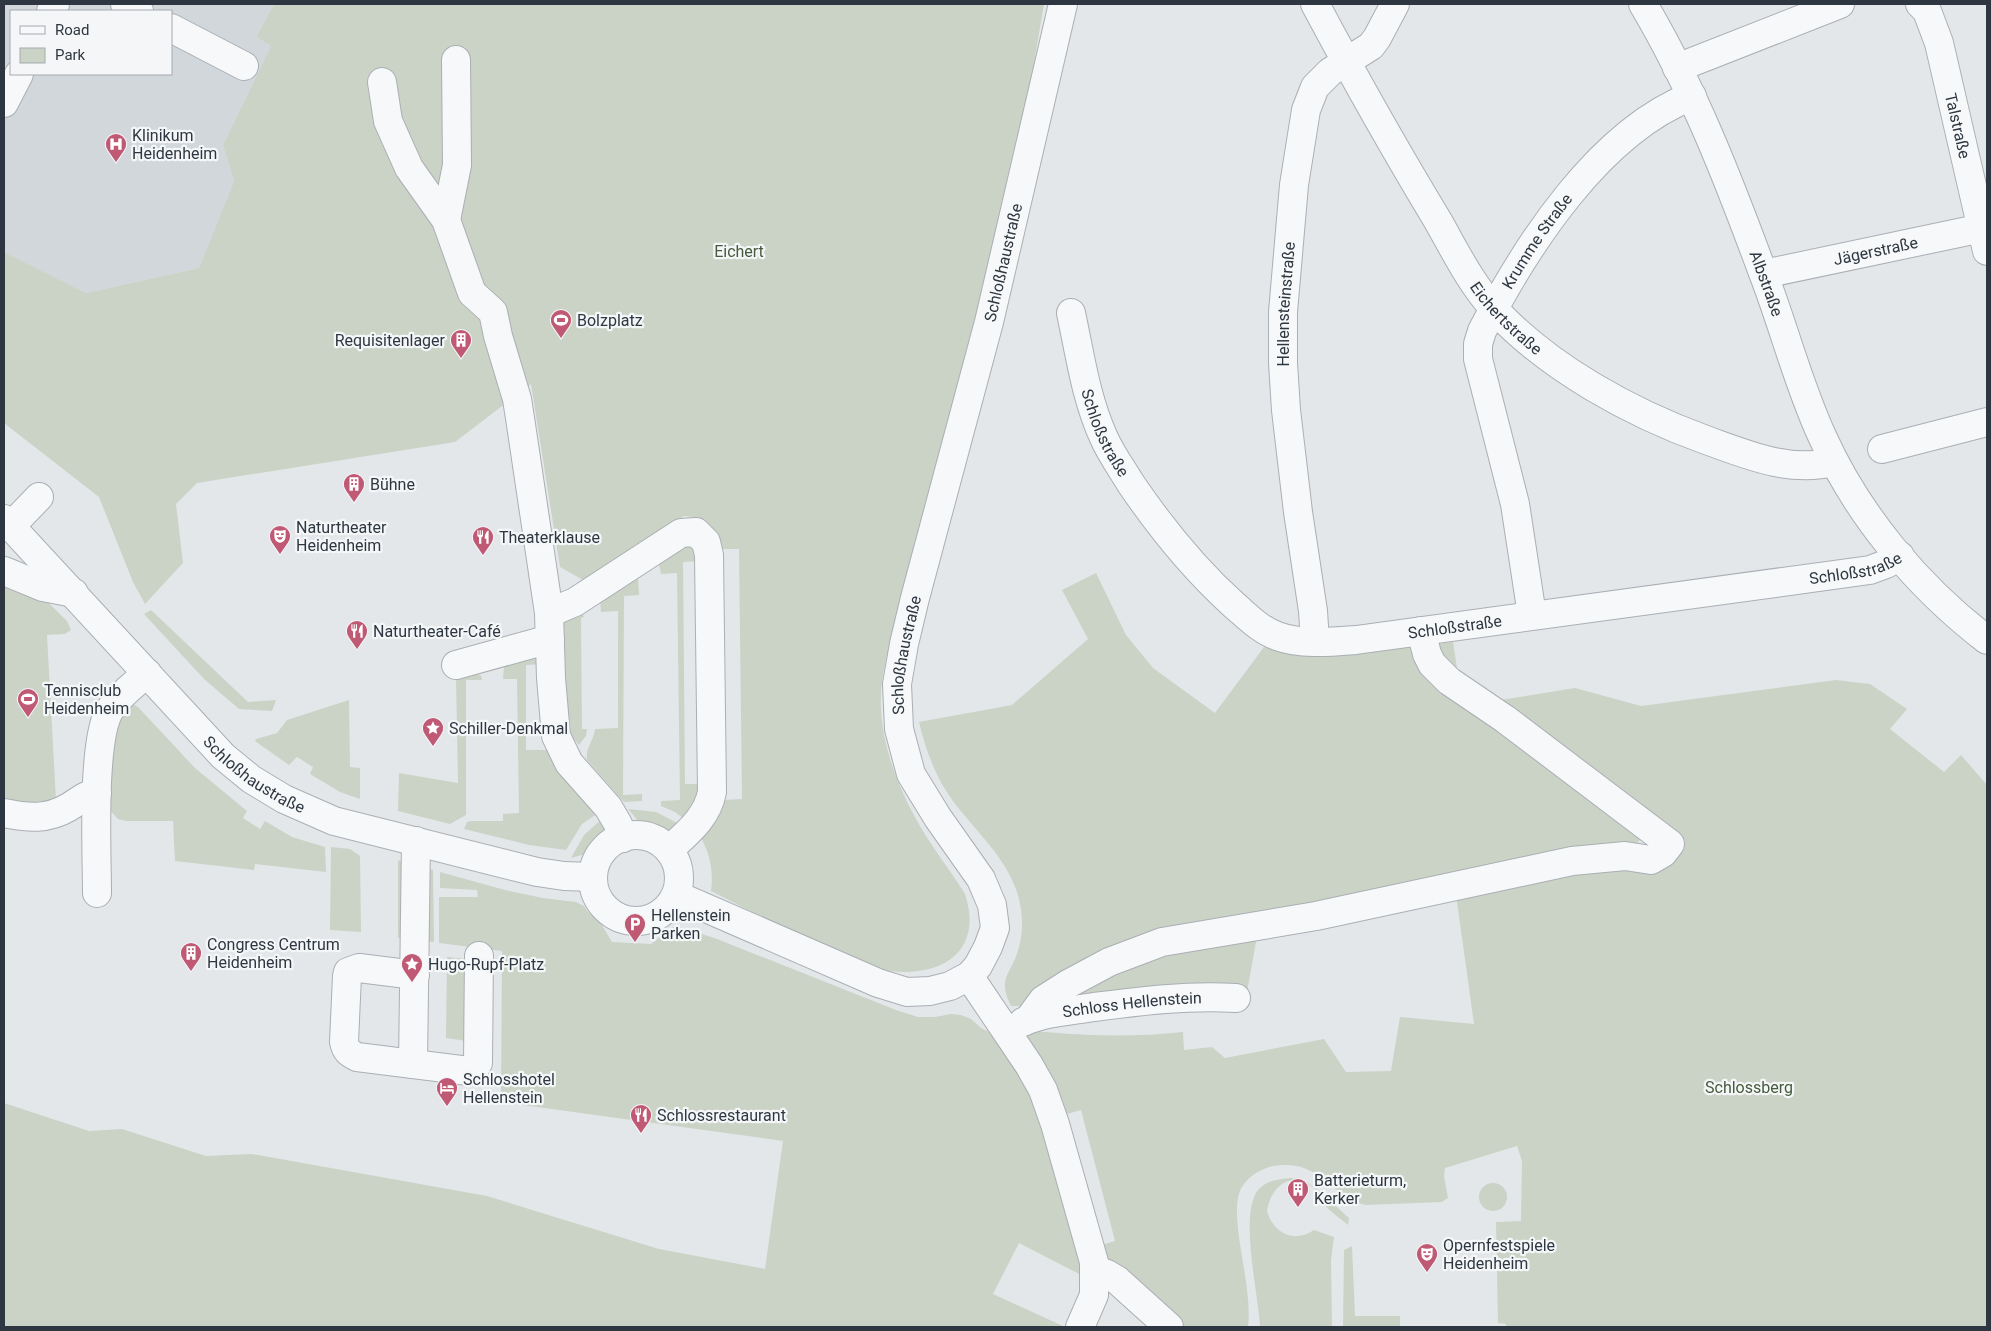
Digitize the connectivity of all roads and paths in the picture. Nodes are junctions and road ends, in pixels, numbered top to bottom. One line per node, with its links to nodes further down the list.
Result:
1 (125, 4): 8 (street)
2 (1063, 4): 48 (street, Schloßhaustraße)
3 (1315, 4): 11 (street, Eichertstraße)
4 (1395, 4): 11 (street, Hellensteinstraße)
5 (1643, 4): 13 (street, Albstraße)
6 (1840, 4): 13 (street)
7 (1930, 6): 19 (street, Talstraße)
8 (137, 10)
9 (172, 29): 12 (street)
10 (456, 60): 18 (street)
11 (1347, 62): 21 (street, Eichertstraße); 35 (street, Hellensteinstraße)
12 (244, 66)
13 (1677, 68): 16 (street, Albstraße)
14 (18, 75): 17 (street)
15 (382, 82): 18 (street)
16 (1692, 96): 20 (street, Albstraße); 21 (street, Krumme Straße)
17 (4, 103)
18 (446, 220): 32 (street)
19 (1985, 236): 20 (street, Jägerstraße)
20 (1764, 274): 25 (street, Albstraße)
21 (1493, 308): 25 (street, Eichertstraße); 31 (street, Krumme Straße)
22 (1071, 314): 35 (street, Schloßstraße)
23 (1987, 422): 24 (street)
24 (1882, 448)
25 (1834, 462): 28 (street, Albstraße)
26 (39, 497): 27 (street)
27 (7, 523): 30 (street, Schloßhaustraße)
28 (1900, 556): 31 (street, Schloßstraße); 34 (street, Schloßstraße)
29 (4, 571): 30 (street)
30 (74, 593): 37 (street, Schloßhaustraße)
31 (1532, 614): 33 (street, Schloßstraße)
32 (550, 626): 36 (street); 40 (street); 42 (street)
33 (1421, 631): 35 (street, Schloßstraße); 50 (street)
34 (1987, 640)
35 (1315, 642)
36 (456, 665)
37 (147, 673): 38 (street); 41 (street, Schloßhaustraße)
38 (98, 793): 39 (street); 44 (street)
39 (4, 813)
40 (623, 838): 42 (street); 43 (street)
41 (416, 841): 43 (street, Schloßhaustraße); 47 (street)
42 (669, 850): 45 (street)
43 (593, 877): 45 (street)
44 (96, 893)
45 (676, 894): 48 (street, Schloßhaustraße)
46 (479, 956): 51 (street)
47 (415, 975): 51 (street); 51 (street)
48 (969, 976): 50 (street)
49 (1236, 998): 50 (street, Schloss Hellenstein)
50 (1017, 1024): 52 (street)
51 (413, 1064)
52 (1094, 1269): 53 (street); 54 (street)
53 (1080, 1327)
54 (1169, 1327)

